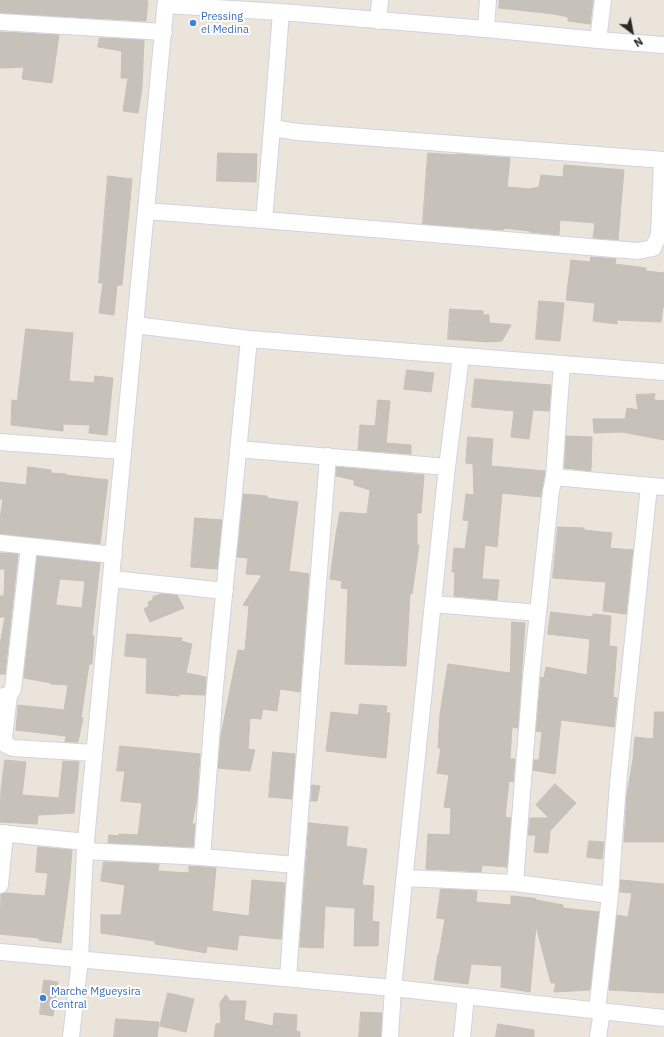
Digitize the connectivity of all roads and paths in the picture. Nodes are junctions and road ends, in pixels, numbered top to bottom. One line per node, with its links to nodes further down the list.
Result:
1 (380, 0): 6 (street)
2 (488, 0): 8 (street)
3 (603, 0): 10 (street)
4 (166, 2): 5 (street); 9 (street)
5 (281, 12): 6 (street); 12 (street)
6 (378, 21): 8 (street)
7 (0, 22): 9 (street)
8 (486, 29): 10 (street)
9 (164, 32): 14 (street)
10 (598, 40): 11 (street)
11 (664, 45)
12 (272, 128): 13 (street); 15 (street)
13 (663, 160): 15 (street)
14 (146, 212): 15 (street); 16 (street)
15 (264, 220)
16 (135, 325): 17 (street); 23 (street)
17 (249, 339): 18 (street); 22 (street)
18 (461, 356): 19 (street); 25 (street)
19 (562, 364): 20 (street); 26 (street)
20 (664, 372)
21 (0, 442): 23 (street)
22 (238, 449): 24 (street); 32 (street)
23 (123, 451): 30 (street)
24 (328, 456): 25 (street); 40 (street)
25 (447, 467): 33 (street)
26 (554, 477): 27 (street); 34 (street)
27 (656, 486): 44 (street)
28 (0, 543): 29 (street)
29 (29, 546): 30 (street); 35 (street)
30 (114, 554): 31 (street)
31 (112, 579): 32 (street); 36 (street)
32 (225, 591): 39 (street)
33 (433, 604): 34 (street); 41 (street)
34 (538, 613): 42 (street)
35 (5, 696): 36 (street)
36 (94, 753): 38 (street)
37 (3, 833): 38 (street); 43 (street)
38 (85, 846): 39 (street); 46 (street)
39 (202, 857): 40 (street)
40 (296, 865): 47 (street)
41 (404, 878): 42 (street); 48 (street)
42 (515, 883): 44 (street)
43 (0, 885)
44 (610, 895): 50 (street)
45 (0, 952): 46 (street)
46 (80, 959): 47 (street); 52 (street)
47 (288, 978): 48 (street)
48 (393, 988): 49 (street); 53 (street)
49 (466, 996): 50 (street); 54 (street)
50 (599, 1011): 51 (street); 55 (street)
51 (664, 1018)
52 (71, 1037)
53 (390, 1037)
54 (462, 1037)
55 (598, 1037)

